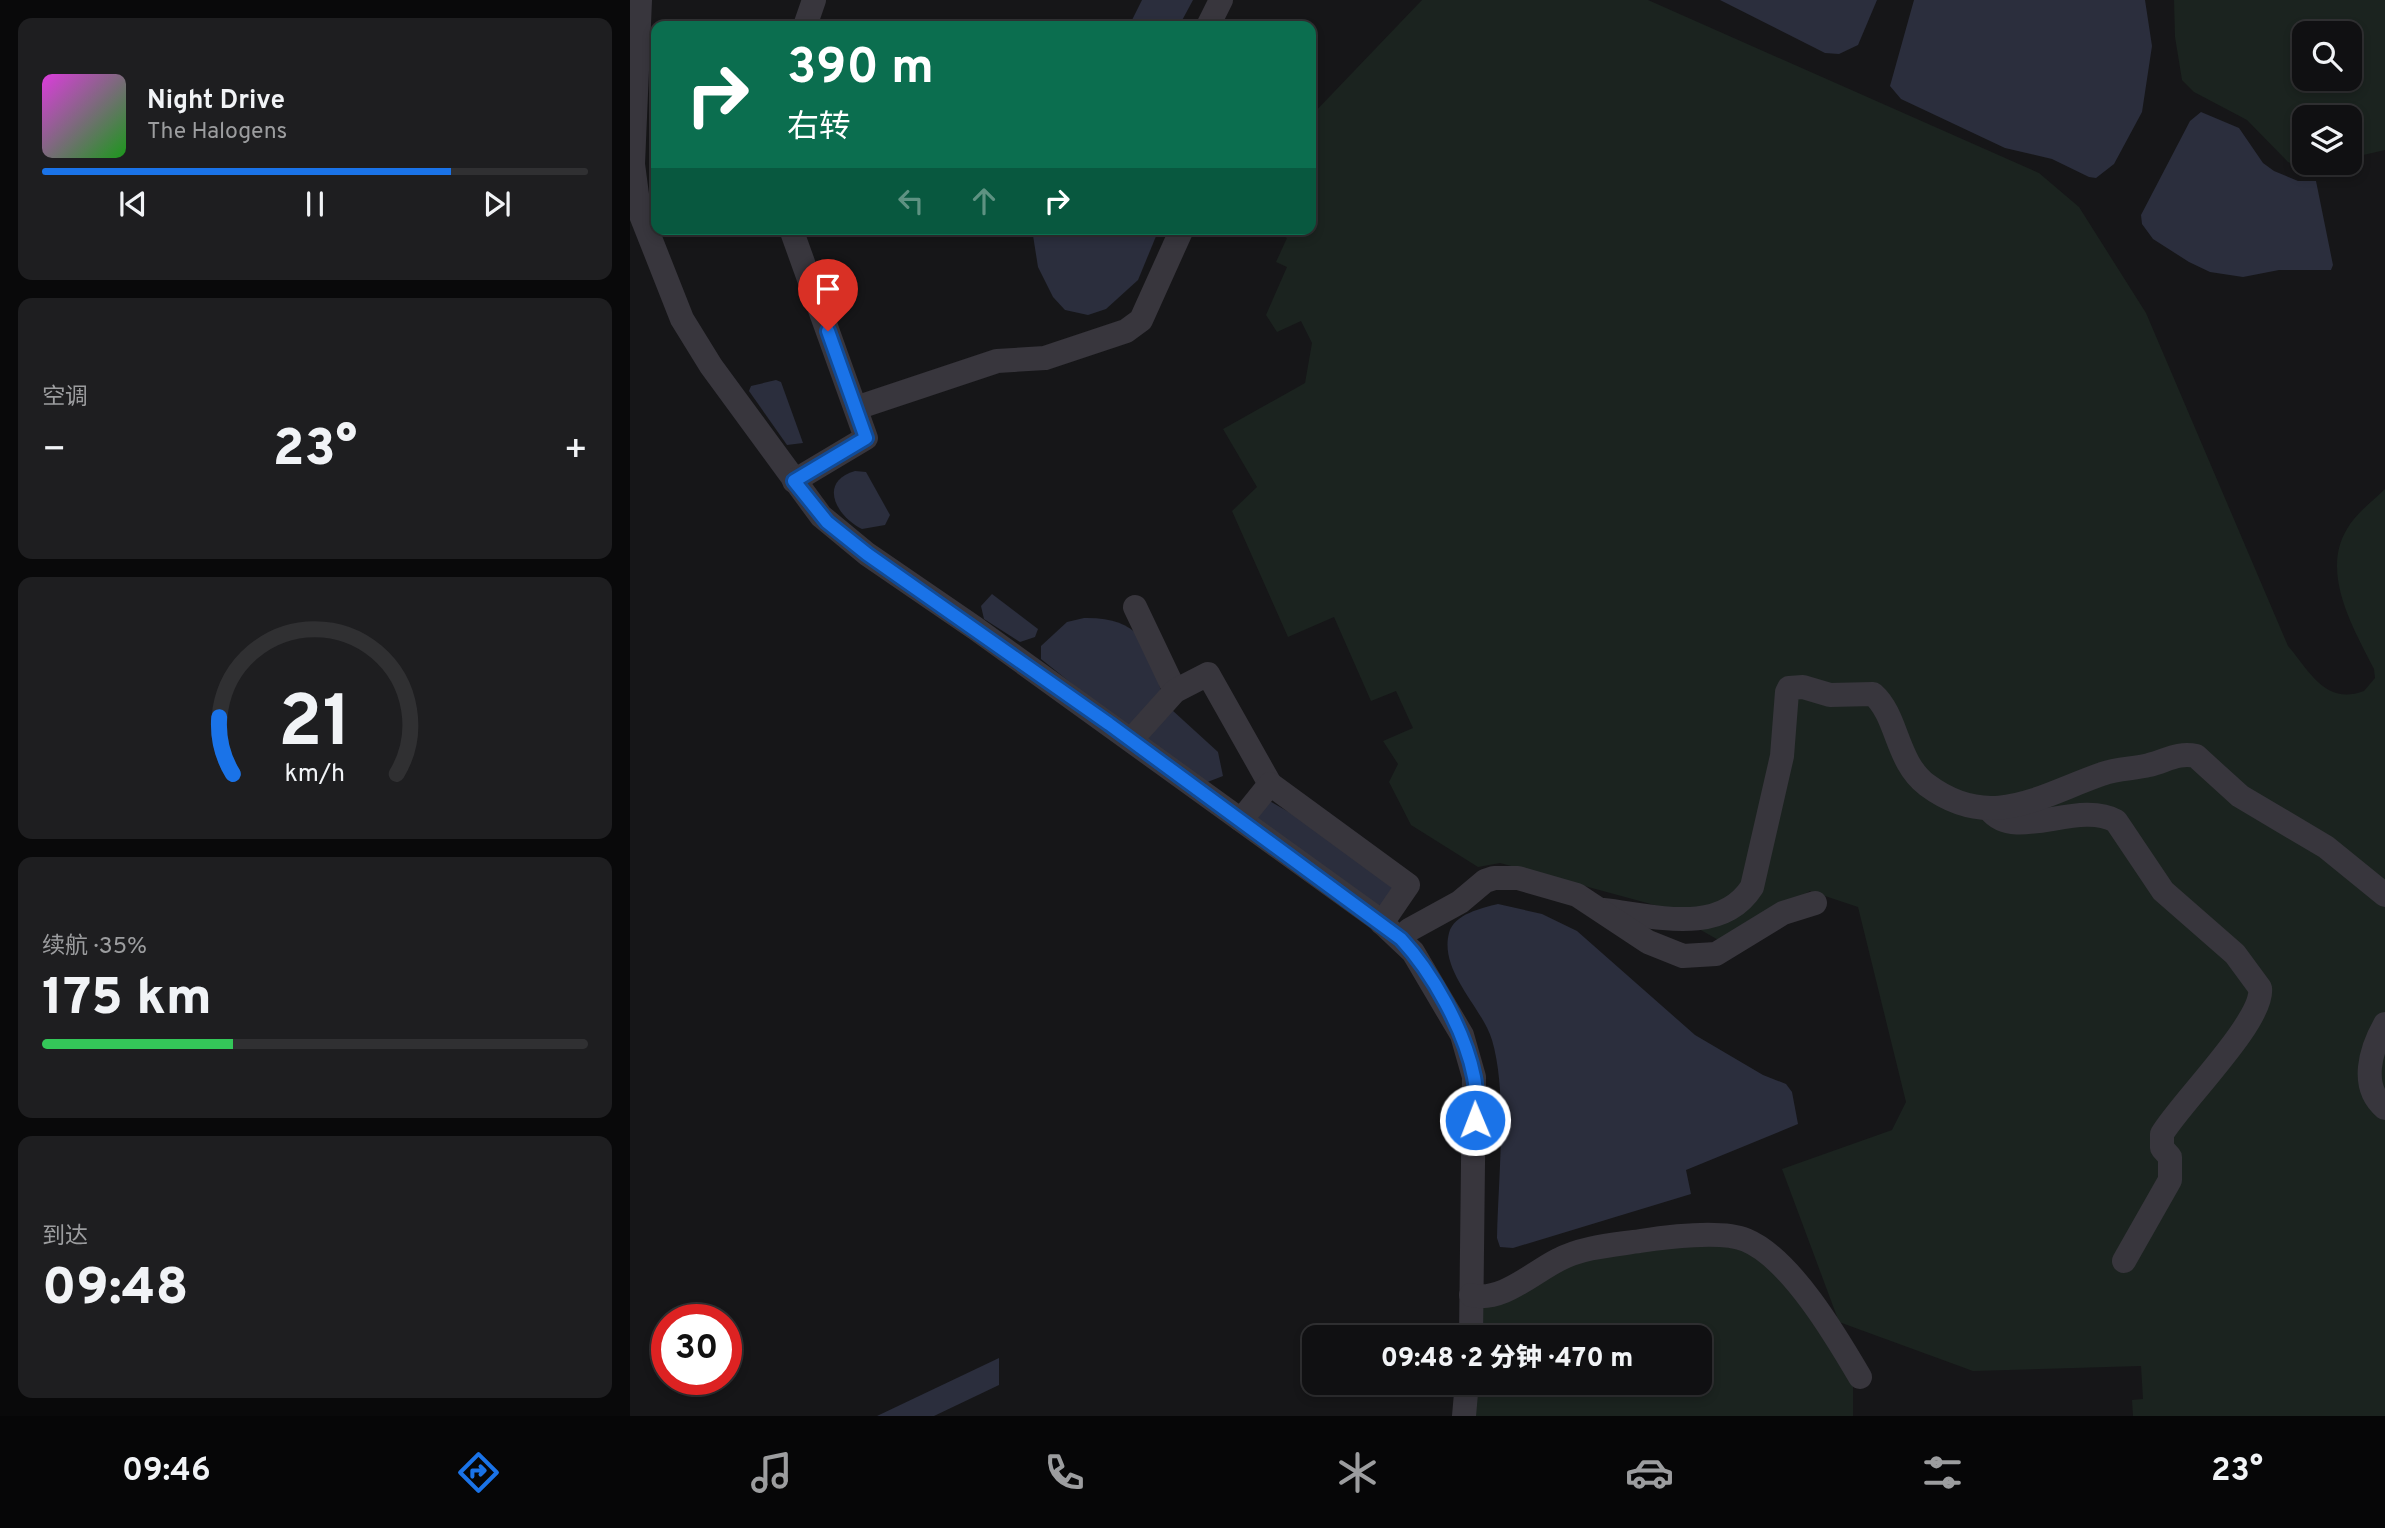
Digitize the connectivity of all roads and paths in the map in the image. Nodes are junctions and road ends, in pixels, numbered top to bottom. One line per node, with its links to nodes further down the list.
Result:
1 (640, 0): 9 (street)
2 (814, 0): 4 (street)
3 (1221, 0): 5 (street)
4 (807, 21)
5 (1211, 21)
6 (793, 235): 8 (street)
7 (1179, 235): 8 (street)
8 (856, 408): 9 (street)
9 (794, 481): 12 (street)
10 (1135, 607): 11 (street)
11 (1175, 691): 12 (street); 13 (street)
12 (1131, 740): 15 (street)
13 (1270, 784): 15 (street); 19 (street)
14 (1989, 810): 16 (street); 18 (street); 23 (street)
15 (1241, 820): 19 (street)
16 (2384, 896)
17 (1815, 903): 18 (street)
18 (1603, 909): 20 (street)
19 (1382, 923): 20 (street)
20 (1401, 939): 24 (street)
21 (2385, 1024): 22 (street)
22 (2384, 1106)
23 (2124, 1261)
24 (1472, 1295): 25 (street); 26 (street)
25 (1471, 1325)
26 (1860, 1377)
27 (1466, 1395): 28 (street)
28 (1464, 1416)

